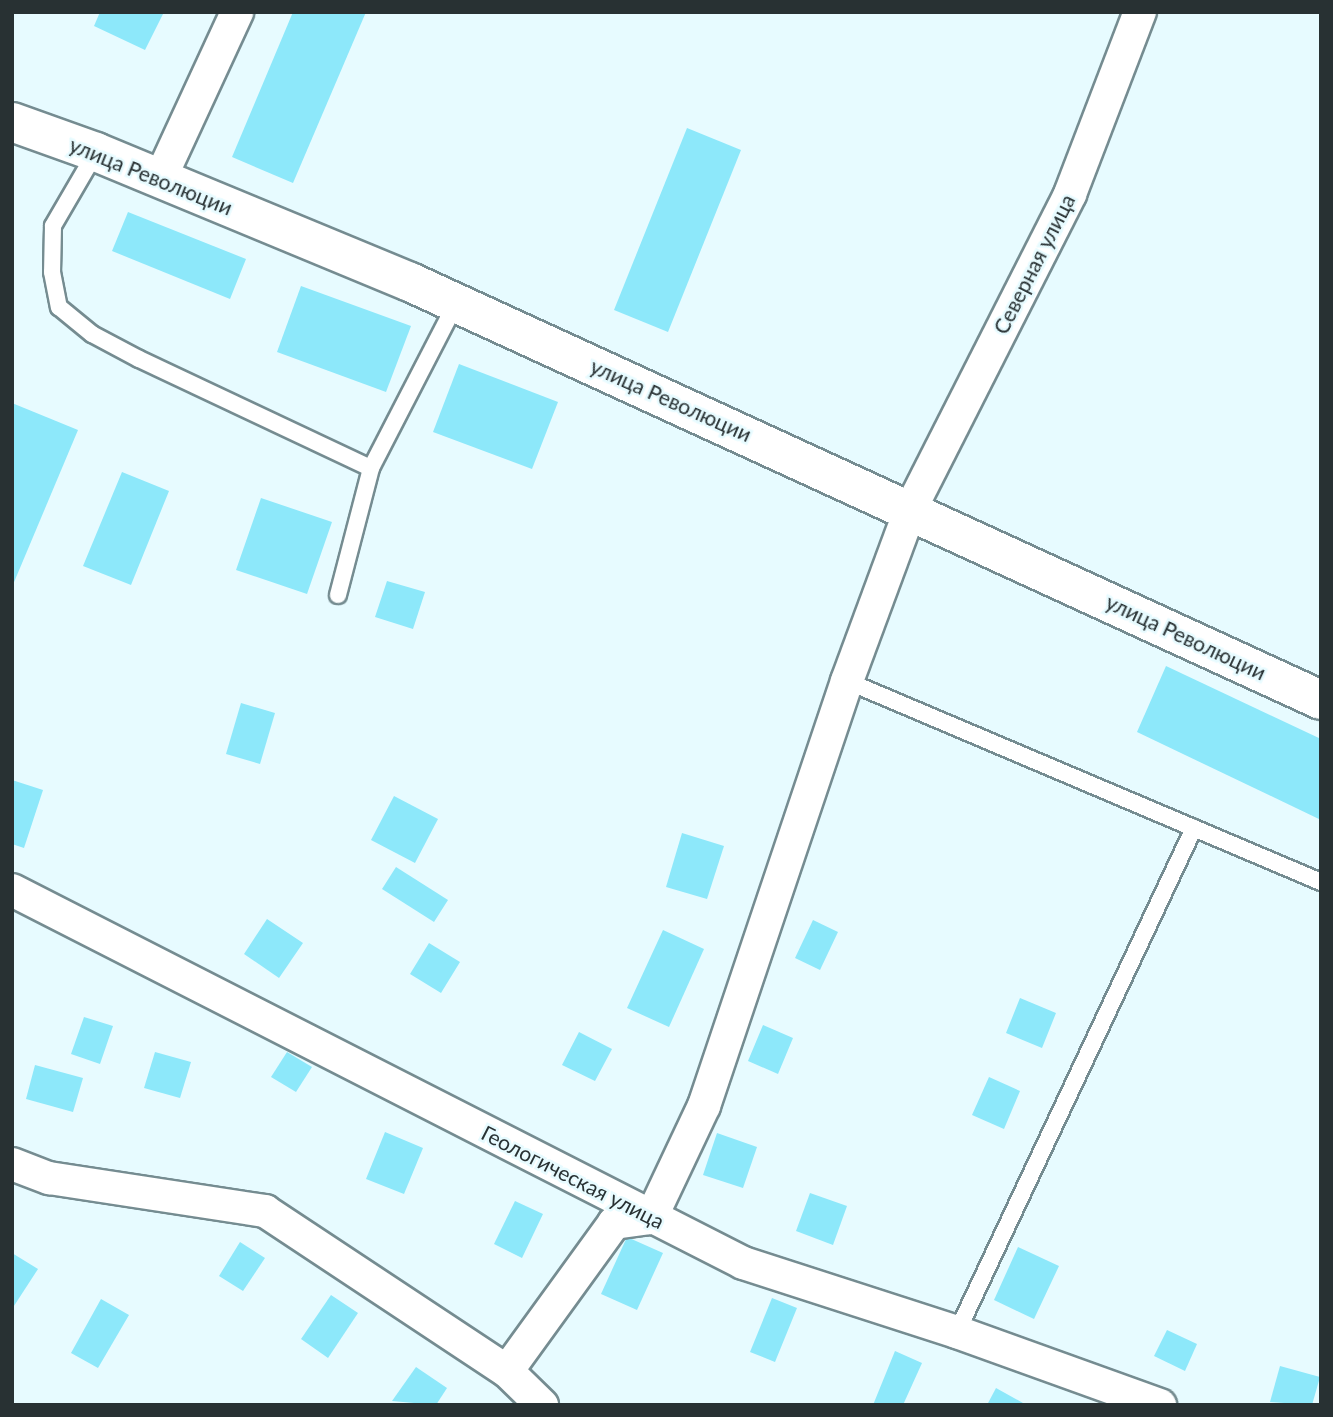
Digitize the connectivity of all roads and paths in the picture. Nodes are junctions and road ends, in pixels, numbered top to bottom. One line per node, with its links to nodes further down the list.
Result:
1 (237, 12): 5 (street)
2 (1140, 12): 8 (street, Северная улица)
3 (12, 122): 4 (street, улица Революции)
4 (96, 152): 5 (street, улица Революции); 7 (lane)
5 (160, 179): 6 (street, улица Революции)
6 (456, 303): 7 (lane); 8 (street, улица Революции)
7 (371, 468): 9 (lane)
8 (911, 508): 10 (street, Северная улица); 11 (street, улица Революции)
9 (338, 595)
10 (847, 681): 12 (lane); 16 (street, Северная улица)
11 (1321, 700)
12 (1194, 828): 13 (lane); 17 (lane)
13 (1321, 882)
14 (12, 890): 16 (street, Геологическая улица)
15 (12, 1164): 18 (street)
16 (651, 1218): 17 (street, Геологическая улица); 18 (street)
17 (957, 1332): 20 (street, Геологическая улица)
18 (507, 1371): 19 (street)
19 (542, 1405)
20 (1160, 1405)

